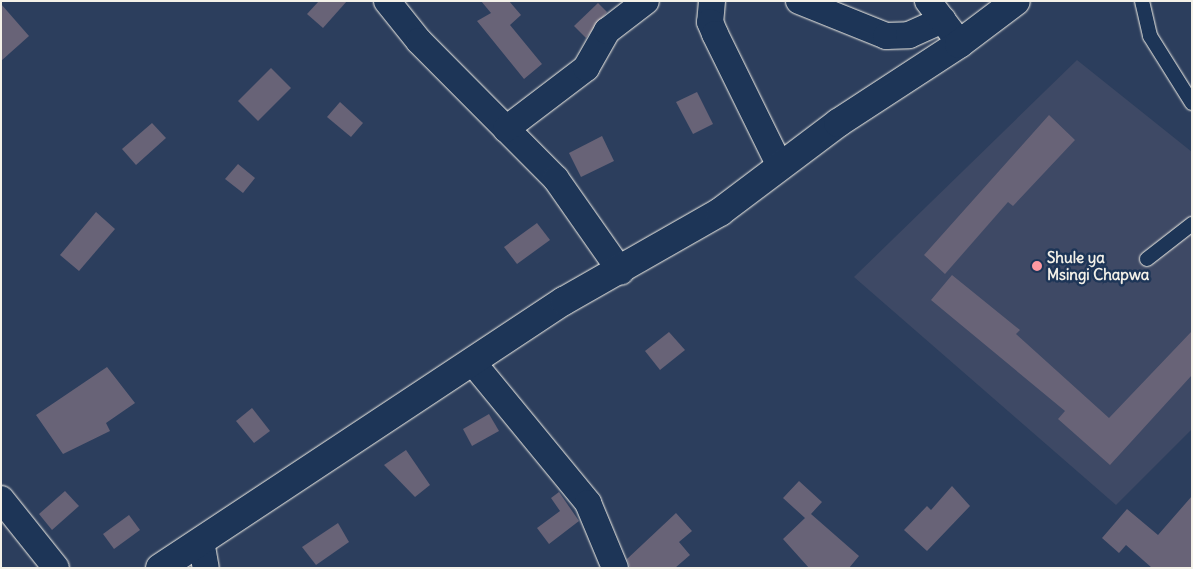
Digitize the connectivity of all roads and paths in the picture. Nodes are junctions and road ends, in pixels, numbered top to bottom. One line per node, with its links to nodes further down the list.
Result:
1 (387, 1): 10 (street)
2 (646, 1): 10 (street)
3 (712, 1): 11 (street)
4 (799, 1): 7 (street)
5 (1016, 1): 8 (street)
6 (1142, 1): 9 (lane)
7 (936, 10): 8 (street)
8 (959, 44): 11 (street)
9 (1192, 104)
10 (506, 129): 14 (street)
11 (780, 166): 14 (street)
12 (1192, 224): 13 (lane)
13 (1147, 259)
14 (621, 272): 15 (street)
15 (474, 364): 17 (street); 21 (street)
16 (1, 499): 18 (street)
17 (201, 542): 19 (street); 20 (street)
18 (56, 568)
19 (160, 568)
20 (206, 568)
21 (615, 568)

